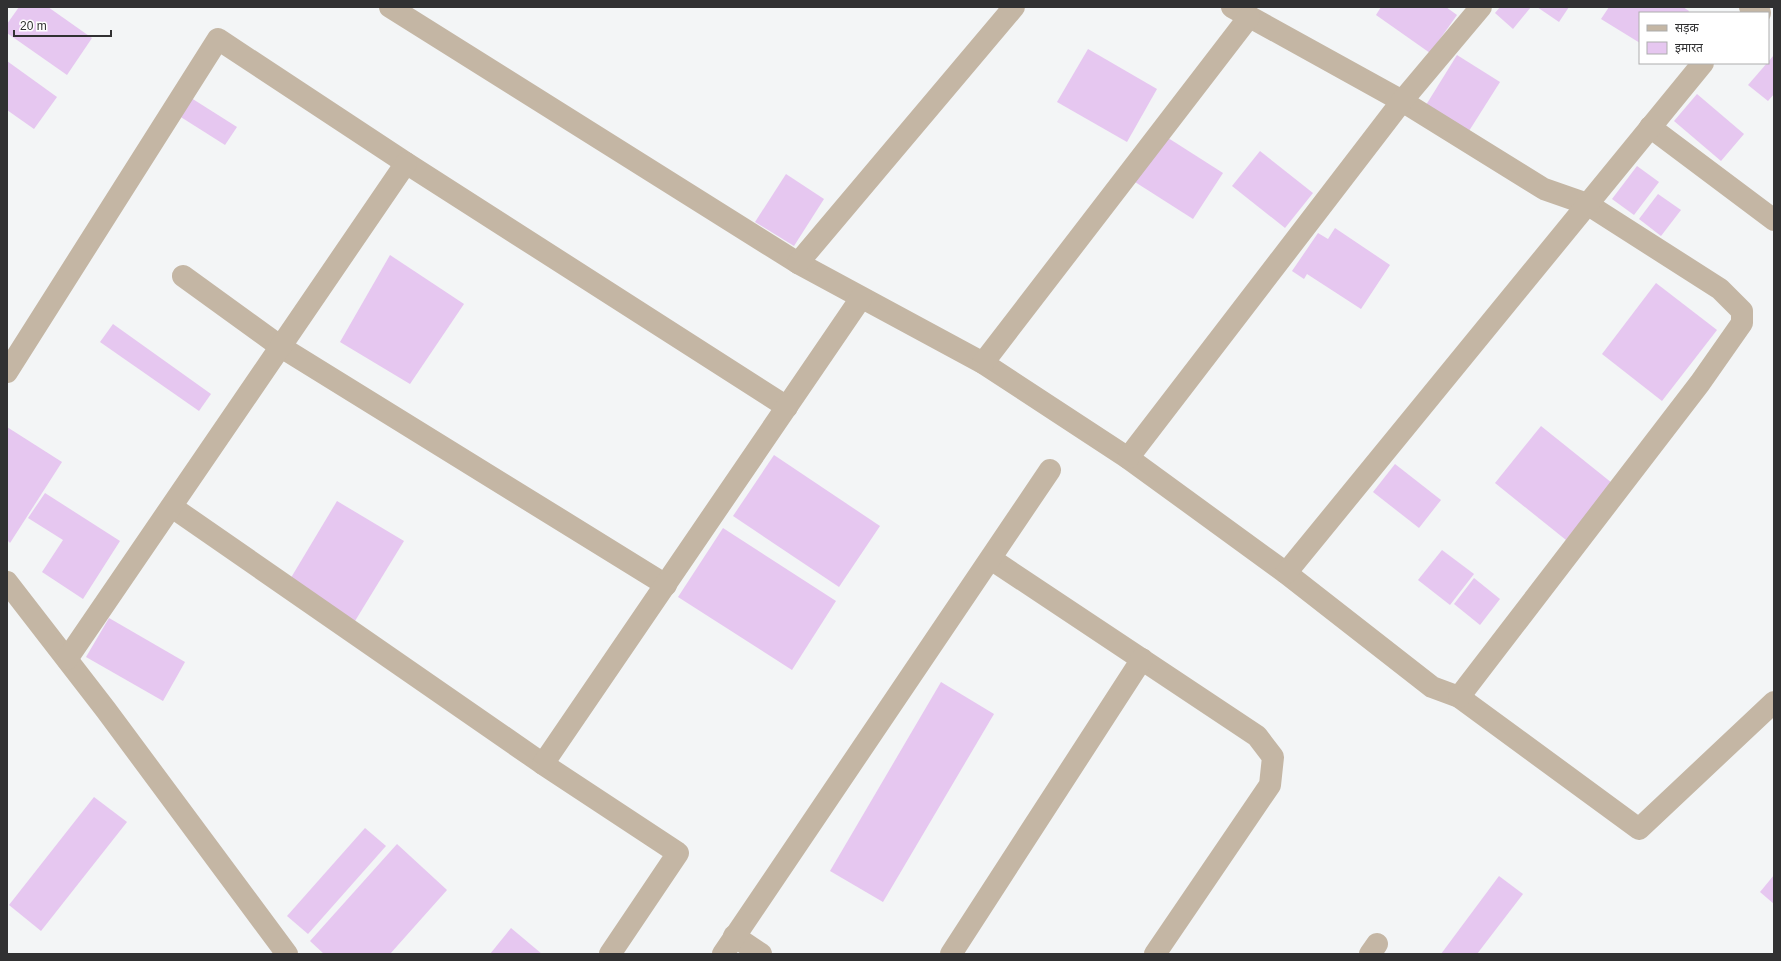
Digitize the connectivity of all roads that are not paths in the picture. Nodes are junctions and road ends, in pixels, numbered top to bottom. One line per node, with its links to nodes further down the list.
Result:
1 (390, 7): 11 (street)
2 (1014, 7): 11 (street)
3 (1481, 7): 6 (street)
4 (1240, 12): 6 (street); 15 (street)
5 (1702, 64): 7 (street)
6 (1402, 102): 9 (street); 18 (street)
7 (1650, 127): 9 (street); 10 (street)
8 (406, 163): 14 (street); 16 (street); 17 (street)
9 (1587, 204): 22 (street); 27 (street)
10 (1774, 220)
11 (798, 263): 13 (street)
12 (183, 276): 14 (street)
13 (861, 298): 15 (street); 17 (street)
14 (281, 347): 20 (street); 24 (street)
15 (983, 363): 18 (street)
16 (7, 372)
17 (787, 407): 24 (street)
18 (1128, 458): 22 (street)
19 (1050, 470): 21 (street)
20 (172, 507): 25 (street); 29 (street)
21 (991, 559): 26 (street); 30 (street)
22 (1286, 573): 27 (street)
23 (7, 582): 25 (street)
24 (666, 585): 29 (street)
25 (67, 659): 31 (street)
26 (1142, 659): 35 (street); 36 (street)
27 (1459, 698): 28 (street)
28 (1774, 702)
29 (543, 764): 32 (street)
30 (734, 936): 33 (street); 34 (street)
31 (287, 954)
32 (610, 954)
33 (723, 954)
34 (761, 954)
35 (951, 954)
36 (1155, 954)

